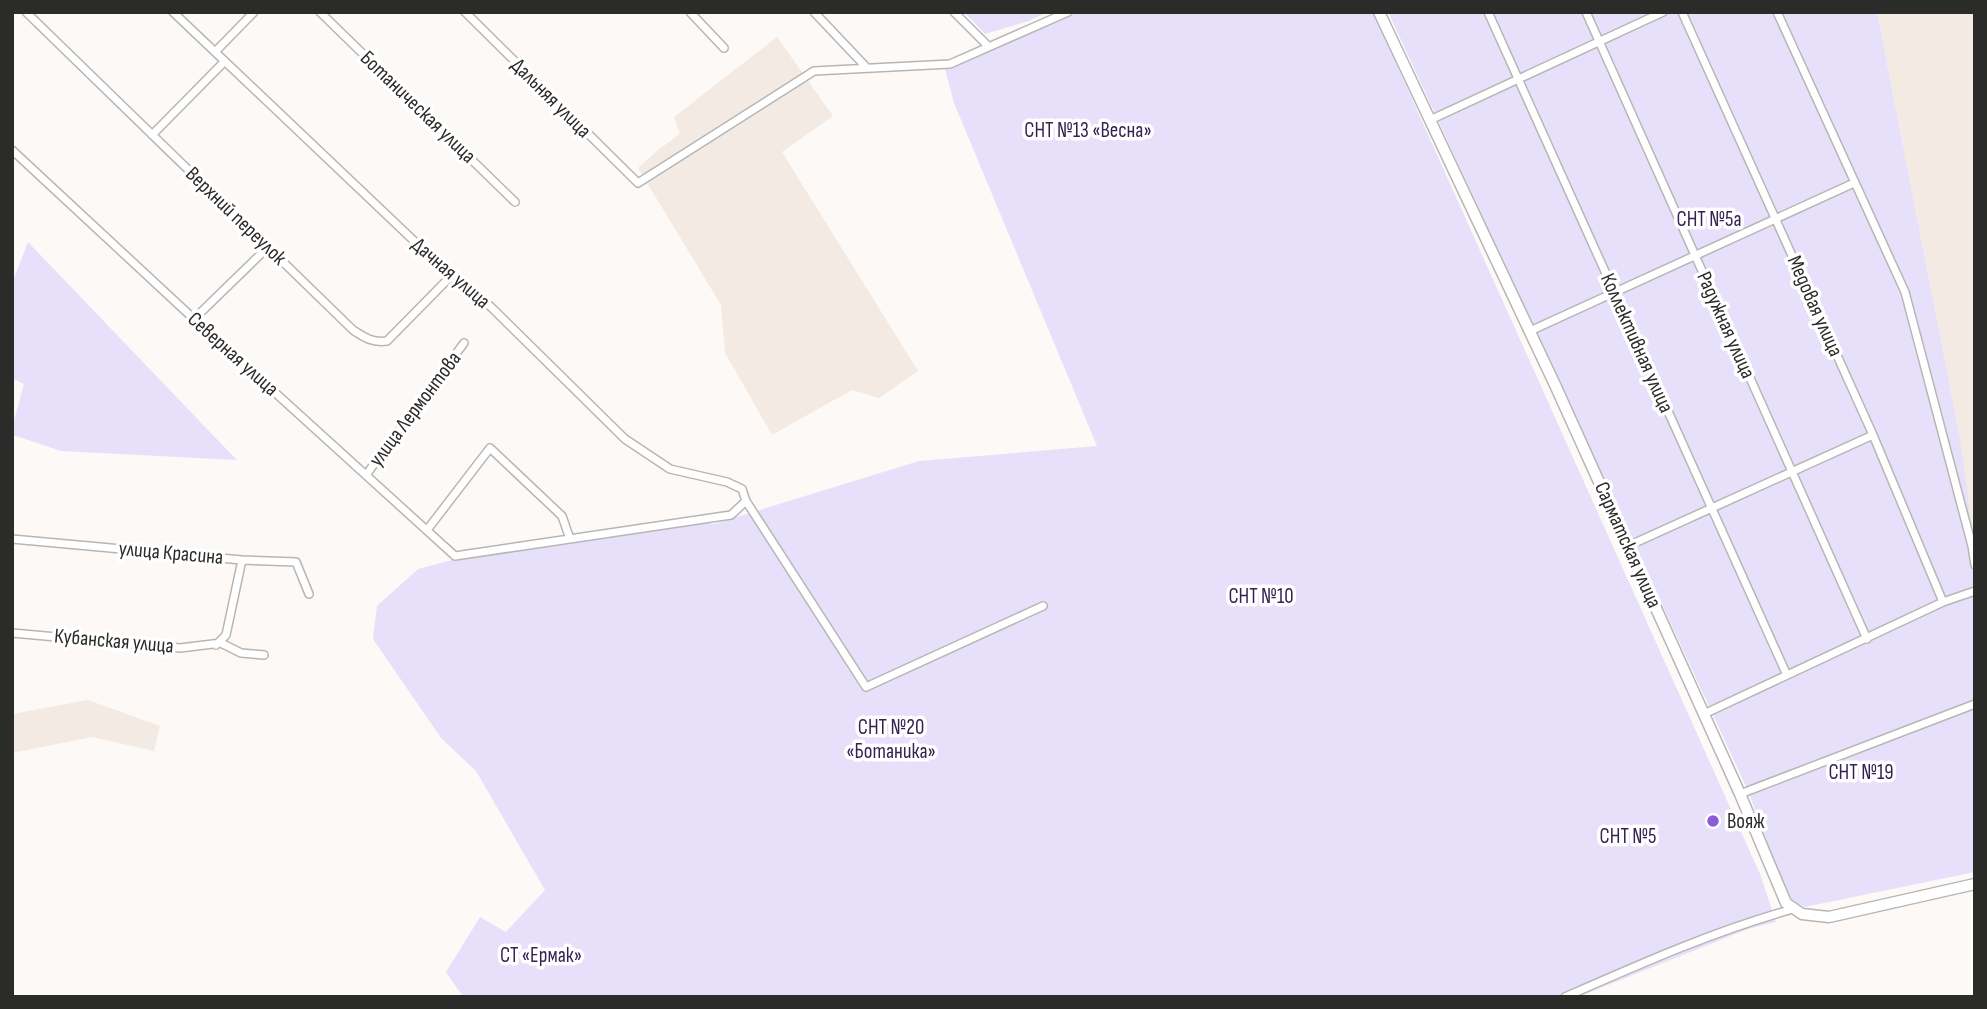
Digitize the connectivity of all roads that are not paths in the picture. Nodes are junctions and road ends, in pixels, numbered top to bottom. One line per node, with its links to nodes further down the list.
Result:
1 (26, 12): 24 (street, Верхний переулок)
2 (173, 12): 19 (street, Дачная улица)
3 (254, 12): 19 (street)
4 (320, 12): 27 (street, Ботаническая улица)
5 (465, 12): 21 (street, Дальняя улица)
6 (690, 12): 18 (street)
7 (814, 12): 21 (street)
8 (954, 12): 17 (street)
9 (1068, 12): 17 (street)
10 (1379, 12): 23 (main road, Сарматская улица)
11 (1488, 12): 22 (street, Коллективная улица)
12 (1586, 12): 16 (street, Радужная улица)
13 (1663, 12): 16 (street)
14 (1682, 12): 28 (street, Медовая улица)
15 (1777, 12): 26 (street)
16 (1599, 42): 22 (street); 30 (street, Радужная улица)
17 (988, 46): 21 (street)
18 (724, 48)
19 (215, 52): 20 (street, Дачная улица)
20 (224, 62): 24 (street); 31 (street, Дачная улица)
21 (867, 68)
22 (1518, 80): 23 (street); 32 (street, Коллективная улица)
23 (1430, 120): 34 (main road, Сарматская улица)
24 (152, 135): 29 (street, Верхний переулок)
25 (12, 150): 33 (street, Северная улица)
26 (1854, 183): 28 (street); 45 (street)
27 (515, 202)
28 (1775, 219): 30 (street); 36 (street, Медовая улица)
29 (269, 246): 31 (street, Верхний переулок); 33 (street)
30 (1695, 256): 32 (street); 37 (street, Радужная улица)
31 (451, 276): 39 (street, Дачная улица)
32 (1614, 293): 34 (street); 40 (street, Коллективная улица)
33 (194, 319): 38 (street, Северная улица)
34 (1530, 331): 44 (main road, Сарматская улица)
35 (464, 343): 38 (street, улица Лермонтова)
36 (1873, 435): 37 (street); 50 (street, Медовая улица)
37 (1792, 472): 40 (street); 53 (street, Радужная улица)
38 (366, 475): 41 (street, Северная улица)
39 (746, 501): 43 (street); 51 (street)
40 (1712, 508): 44 (street); 56 (street, Коллективная улица)
41 (427, 530): 43 (street, Северная улица); 43 (street)
42 (12, 539): 46 (street, улица Красина)
43 (570, 539)
44 (1628, 546): 58 (main road, Сарматская улица)
45 (1973, 546): 47 (street)
46 (242, 560): 49 (street, улица Красина); 54 (street)
47 (1975, 565)
48 (1975, 591): 50 (street)
49 (309, 594)
50 (1943, 602): 53 (street)
51 (1043, 606)
52 (12, 633): 54 (street, Кубанская улица)
53 (1867, 639): 56 (street)
54 (216, 645): 55 (street, Кубанская улица)
55 (264, 655)
56 (1786, 673): 58 (street)
57 (1975, 704): 59 (street)
58 (1704, 714): 59 (main road, Сарматская улица)
59 (1740, 794): 61 (main road, Сарматская улица)
60 (1975, 884): 61 (main road)
61 (1793, 909): 62 (street)
62 (1565, 997)

